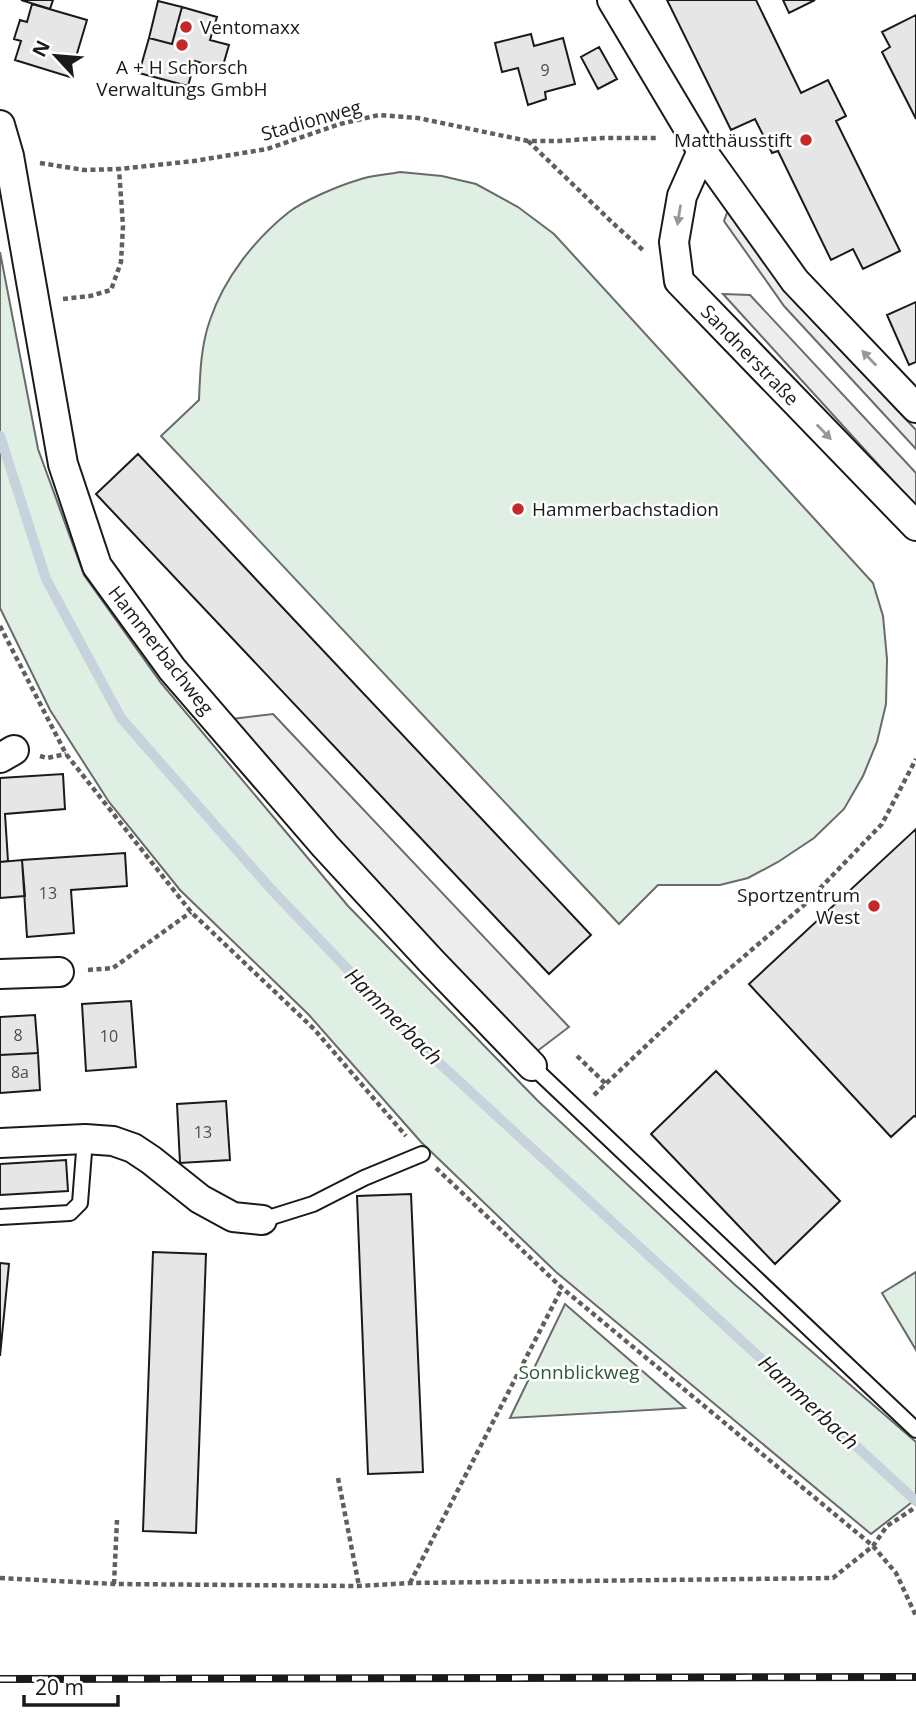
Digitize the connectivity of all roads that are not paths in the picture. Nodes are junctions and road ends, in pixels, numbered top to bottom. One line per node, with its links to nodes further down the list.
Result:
1 (612, 0): 3 (street)
2 (0, 125): 8 (street, Hammerbachweg)
3 (702, 151): 4 (street, one-way to 3); 5 (street, Sandnerstraße, one-way to 5)
4 (916, 408)
5 (916, 526)
6 (59, 972): 7 (street)
7 (0, 974)
8 (532, 1066): 14 (lane)
9 (85, 1139): 10 (street); 12 (lane); 13 (street)
10 (0, 1143)
11 (422, 1154): 13 (lane)
12 (0, 1217)
13 (262, 1220)
14 (916, 1430)

